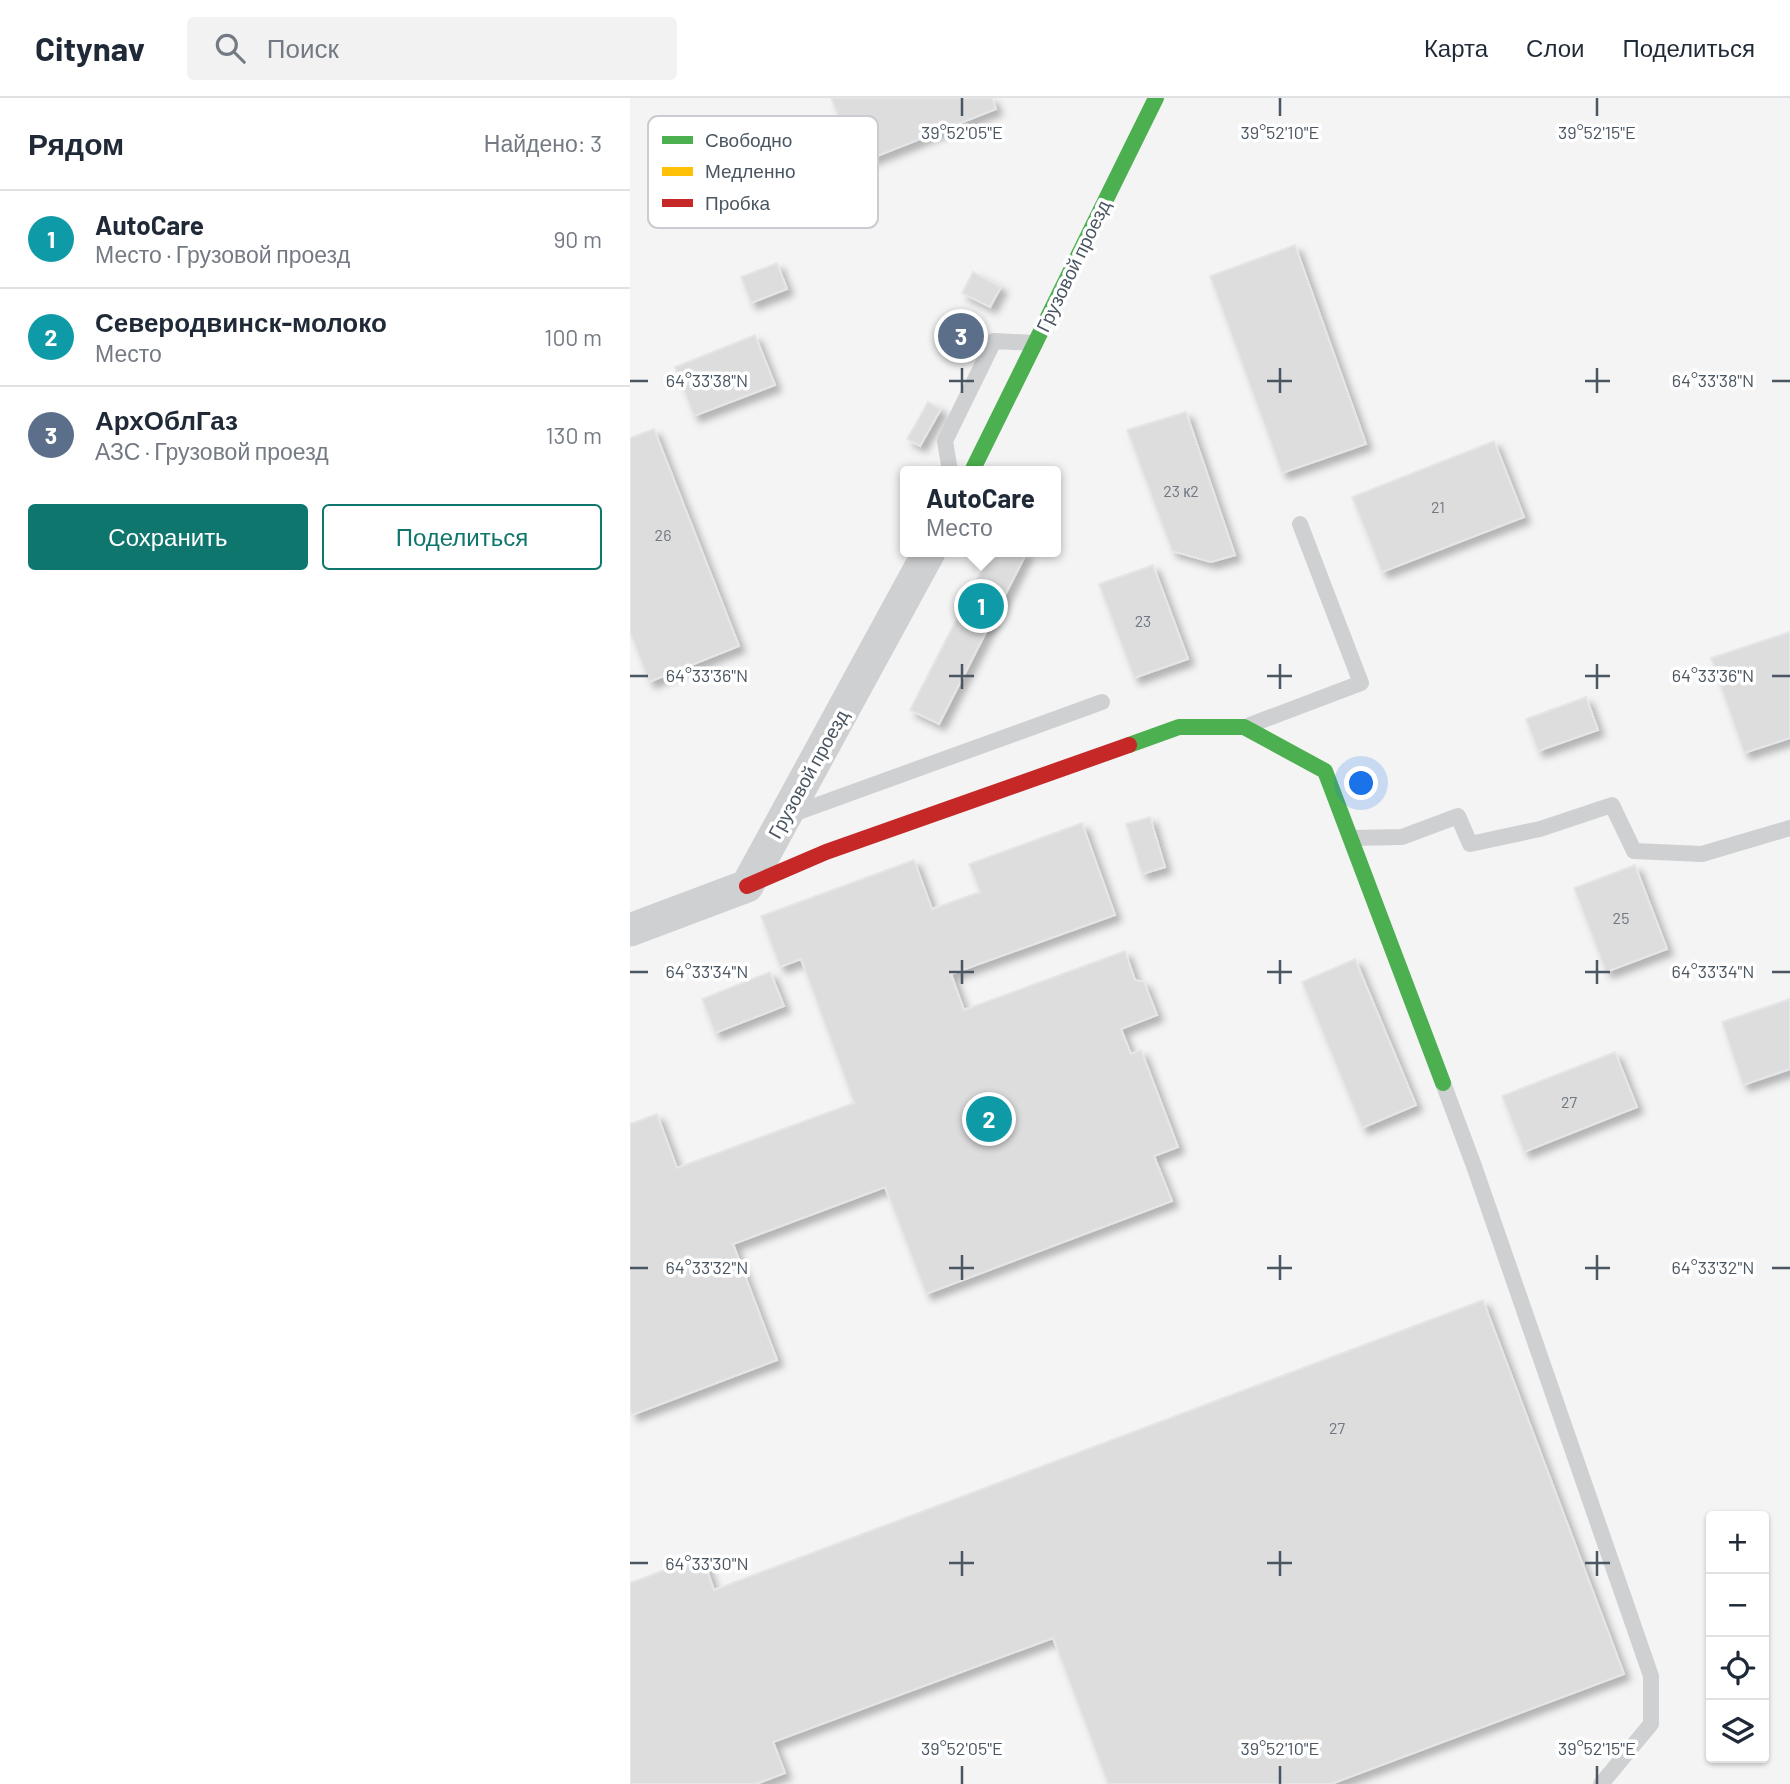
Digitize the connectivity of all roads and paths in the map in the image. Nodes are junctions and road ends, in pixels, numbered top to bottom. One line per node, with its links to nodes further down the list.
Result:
1 (1156, 98): 2 (street, Грузовой проезд)
2 (1035, 342): 3 (lane); 4 (street, Грузовой проезд)
3 (949, 466)
4 (974, 466)
5 (1300, 524): 8 (lane)
6 (926, 557): 9 (street, Грузовой проезд)
7 (1102, 702): 9 (lane)
8 (1244, 727): 11 (street); 12 (street)
9 (785, 817): 12 (street, Грузовой проезд)
10 (1790, 828): 11 (lane)
11 (1349, 838): 14 (street)
12 (747, 886): 13 (street)
13 (630, 930)
14 (1443, 1083): 15 (lane)
15 (1601, 1784)

